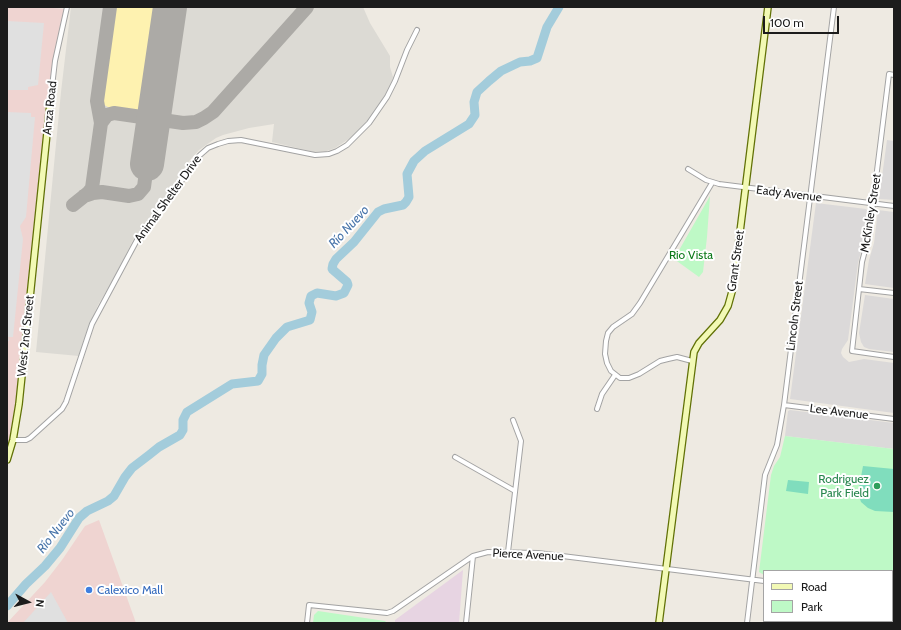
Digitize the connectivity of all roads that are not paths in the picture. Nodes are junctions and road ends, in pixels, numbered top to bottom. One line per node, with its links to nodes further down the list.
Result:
1 (67, 7): 6 (street, Anza Road)
2 (768, 7): 9 (street, Grant Street)
3 (834, 7): 10 (street, Lincoln Street)
4 (417, 30): 23 (street, Animal Shelter Drive)
5 (892, 74): 11 (street, McKinley Street)
6 (50, 104): 13 (street, Anza Road)
7 (688, 169): 8 (street, Eady Avenue)
8 (712, 182): 9 (street, Eady Avenue); 18 (street)
9 (745, 188): 10 (street, Eady Avenue); 17 (street, Grant Street)
10 (810, 196): 11 (street, Eady Avenue); 19 (street, Lincoln Street)
11 (873, 204): 12 (street, Eady Avenue); 14 (street, McKinley Street)
12 (894, 206)
13 (40, 210): 23 (street, West 2nd Street)
14 (859, 289): 15 (street); 16 (street, McKinley Street)
15 (894, 293)
16 (894, 357)
17 (692, 361): 18 (street); 29 (street, Grant Street)
18 (615, 375): 20 (street)
19 (784, 405): 21 (street, Lee Avenue); 30 (street, Lincoln Street)
20 (597, 409)
21 (894, 419)
22 (513, 420): 26 (street)
23 (13, 440): 25 (street, West 2nd Street)
24 (455, 457): 26 (street)
25 (7, 460)
26 (515, 491): 27 (street)
27 (508, 552): 28 (street, Pierce Avenue); 29 (street, Pierce Avenue)
28 (473, 556): 32 (street, Pierce Avenue); 33 (street)
29 (666, 570): 30 (street, Pierce Avenue); 34 (street, Grant Street)
30 (752, 579): 31 (street, Pierce Avenue); 35 (street, Lincoln Street)
31 (763, 581)
32 (307, 623)
33 (466, 623)
34 (659, 623)
35 (747, 623)

